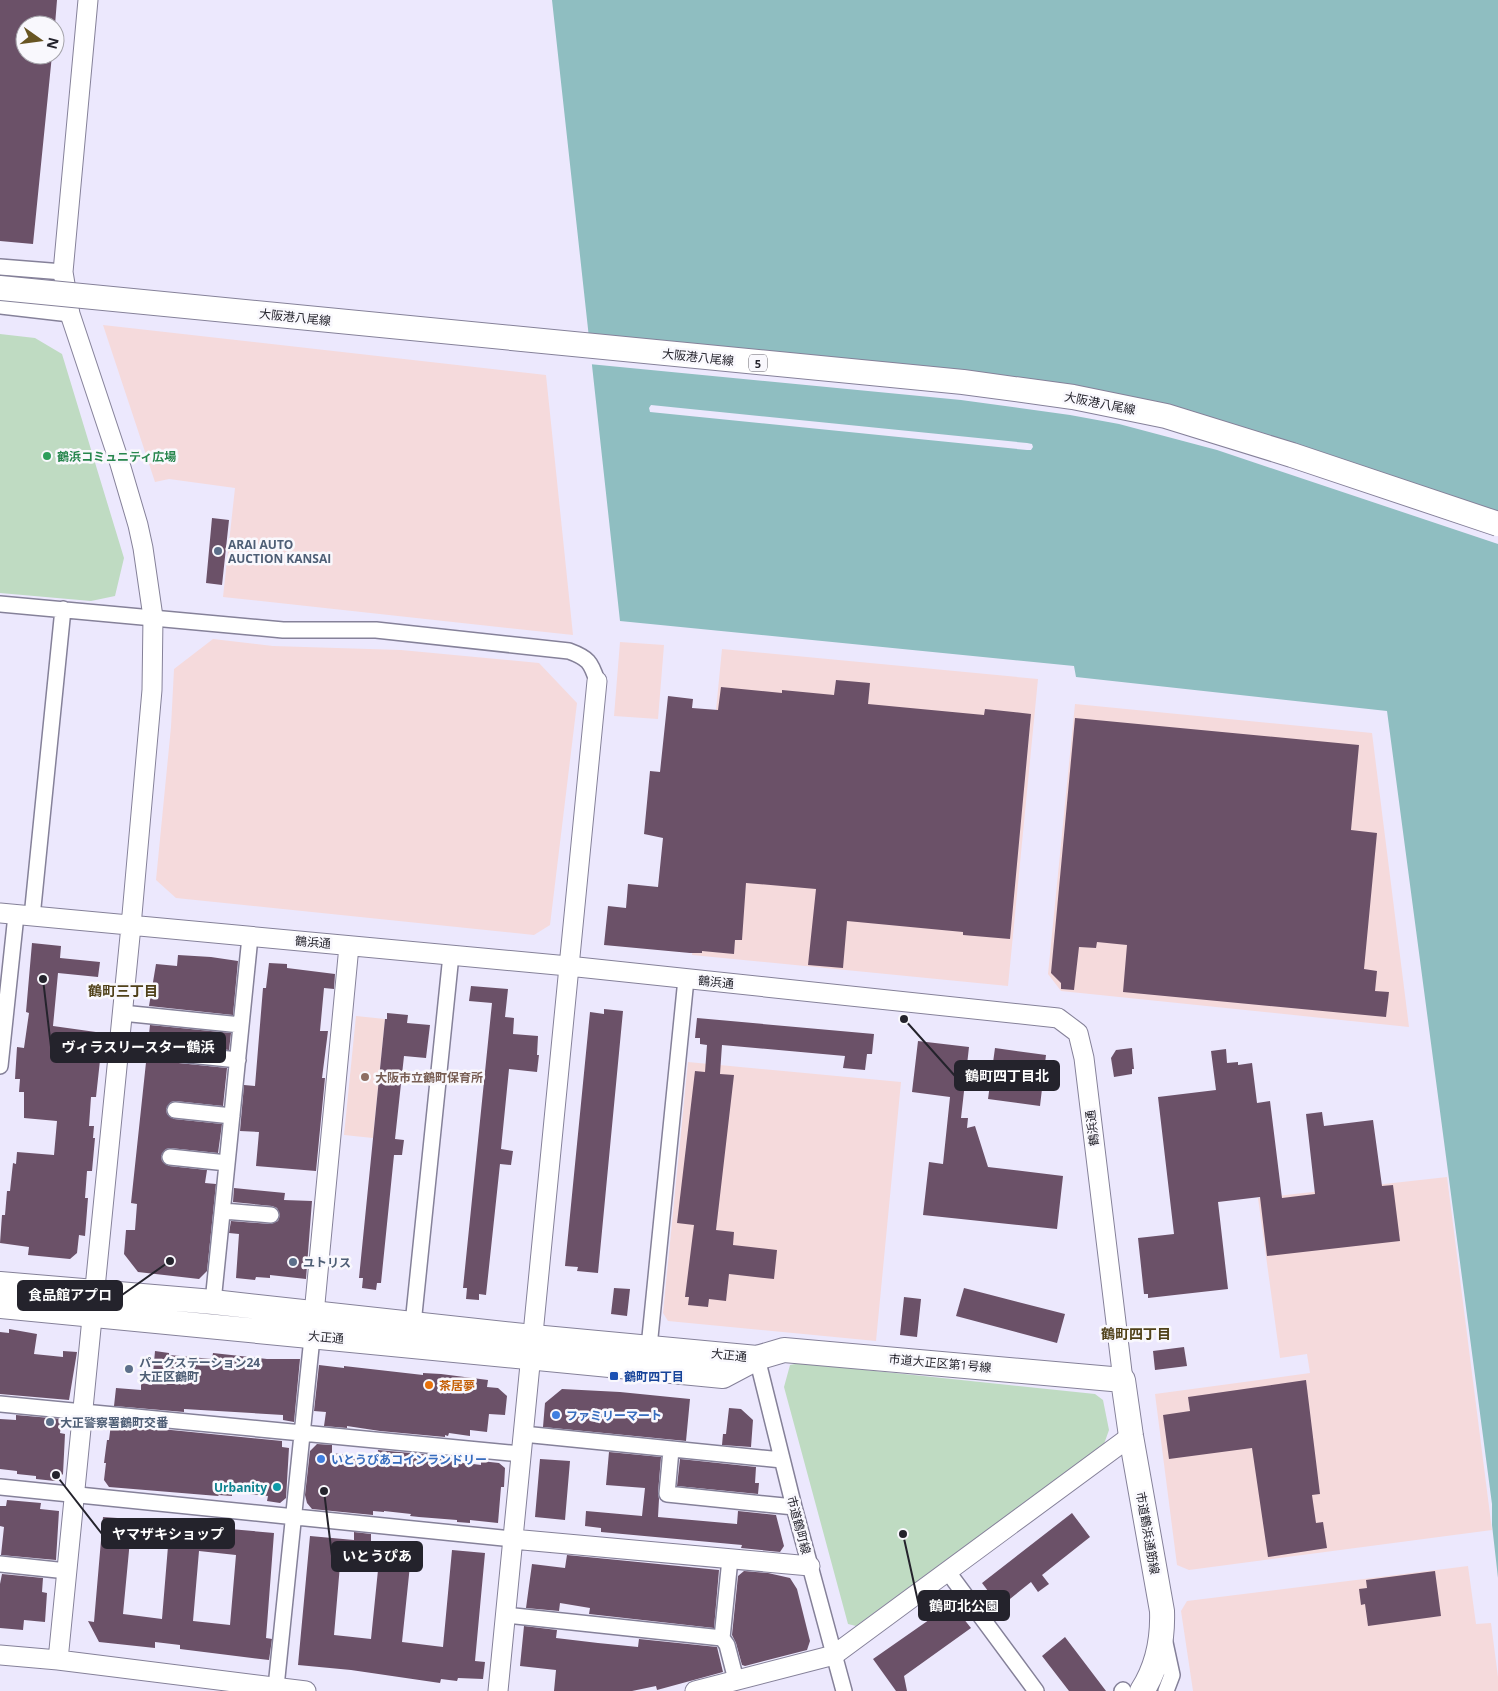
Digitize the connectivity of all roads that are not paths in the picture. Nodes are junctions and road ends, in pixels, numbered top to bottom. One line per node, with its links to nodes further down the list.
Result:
1 (88, 0): 3 (street)
2 (0, 267): 3 (street)
3 (63, 272): 6 (street)
4 (0, 288): 7 (main road, 大阪港八尾線 / 5, bridge)
5 (0, 306): 6 (street)
6 (70, 314): 10 (street)
7 (1498, 524)
8 (0, 604): 9 (street)
9 (63, 610): 10 (street); 12 (street)
10 (153, 617): 11 (street); 13 (street)
11 (596, 680): 17 (street)
12 (16, 915): 13 (street, 鶴浜通); 23 (street)
13 (130, 926): 14 (street, 鶴浜通); 19 (street)
14 (250, 937): 15 (street, 鶴浜通); 20 (street)
15 (349, 946): 16 (street, 鶴浜通); 36 (street)
16 (451, 955): 17 (street, 鶴浜通); 35 (street)
17 (568, 966): 18 (street, 鶴浜通); 37 (street)
18 (686, 979): 38 (street); 40 (street, 鶴浜通)
19 (122, 1013): 20 (street); 31 (street)
20 (241, 1025): 22 (street)
21 (170, 1053): 22 (street)
22 (238, 1060): 25 (street)
23 (0, 1066)
24 (175, 1110): 25 (street)
25 (232, 1116): 27 (street)
26 (170, 1158): 27 (street)
27 (227, 1163): 28 (street)
28 (223, 1211): 29 (street); 32 (street)
29 (271, 1215)
30 (0, 1284): 31 (main road, 大正通)
31 (95, 1292): 32 (main road, 大正通); 34 (street)
32 (213, 1302): 36 (main road, 大正通)
33 (0, 1306): 34 (main road, 大正通)
34 (93, 1316): 36 (main road, 大正通); 42 (street)
35 (413, 1324): 36 (main road, 大正通); 37 (main road, 大正通)
36 (313, 1325): 37 (main road, 大正通); 43 (street)
37 (532, 1347): 38 (main road, 大正通); 39 (main road, 大正通); 44 (street)
38 (649, 1347): 39 (main road, 大正通)
39 (757, 1358): 40 (main road, 市道大正区第1号線); 48 (street, 市道鶴町線)
40 (1123, 1380): 45 (main road, 市道鶴浜通筋線)
41 (0, 1404): 42 (street)
42 (83, 1413): 43 (street); 50 (street)
43 (302, 1432): 47 (street); 52 (street)
44 (523, 1434): 46 (street); 47 (street)
45 (1131, 1436): 58 (street); 66 (main road, 市道鶴浜通筋線)
46 (671, 1450): 48 (street); 51 (street)
47 (521, 1454): 53 (street)
48 (782, 1460): 51 (street, 市道鶴町線)
49 (0, 1487): 50 (street)
50 (74, 1494): 52 (street); 57 (street)
51 (794, 1507): 56 (street, 市道鶴町線)
52 (293, 1516): 53 (street); 65 (street)
53 (512, 1539): 54 (street); 59 (street)
54 (730, 1559): 56 (street); 60 (street)
55 (0, 1564): 57 (street)
56 (810, 1566): 62 (street, 市道鶴町線)
57 (67, 1571): 63 (street)
58 (948, 1572): 62 (street); 71 (street)
59 (505, 1615): 60 (street); 68 (street)
60 (722, 1638): 64 (street)
61 (0, 1655): 63 (street)
62 (834, 1655): 64 (street); 70 (street, 市道鶴町線)
63 (58, 1660): 65 (street)
64 (736, 1680): 69 (street)
65 (276, 1687): 67 (street)
66 (1152, 1689)
67 (306, 1691)
68 (498, 1691)
69 (695, 1691)
70 (844, 1691)
71 (1036, 1691)

